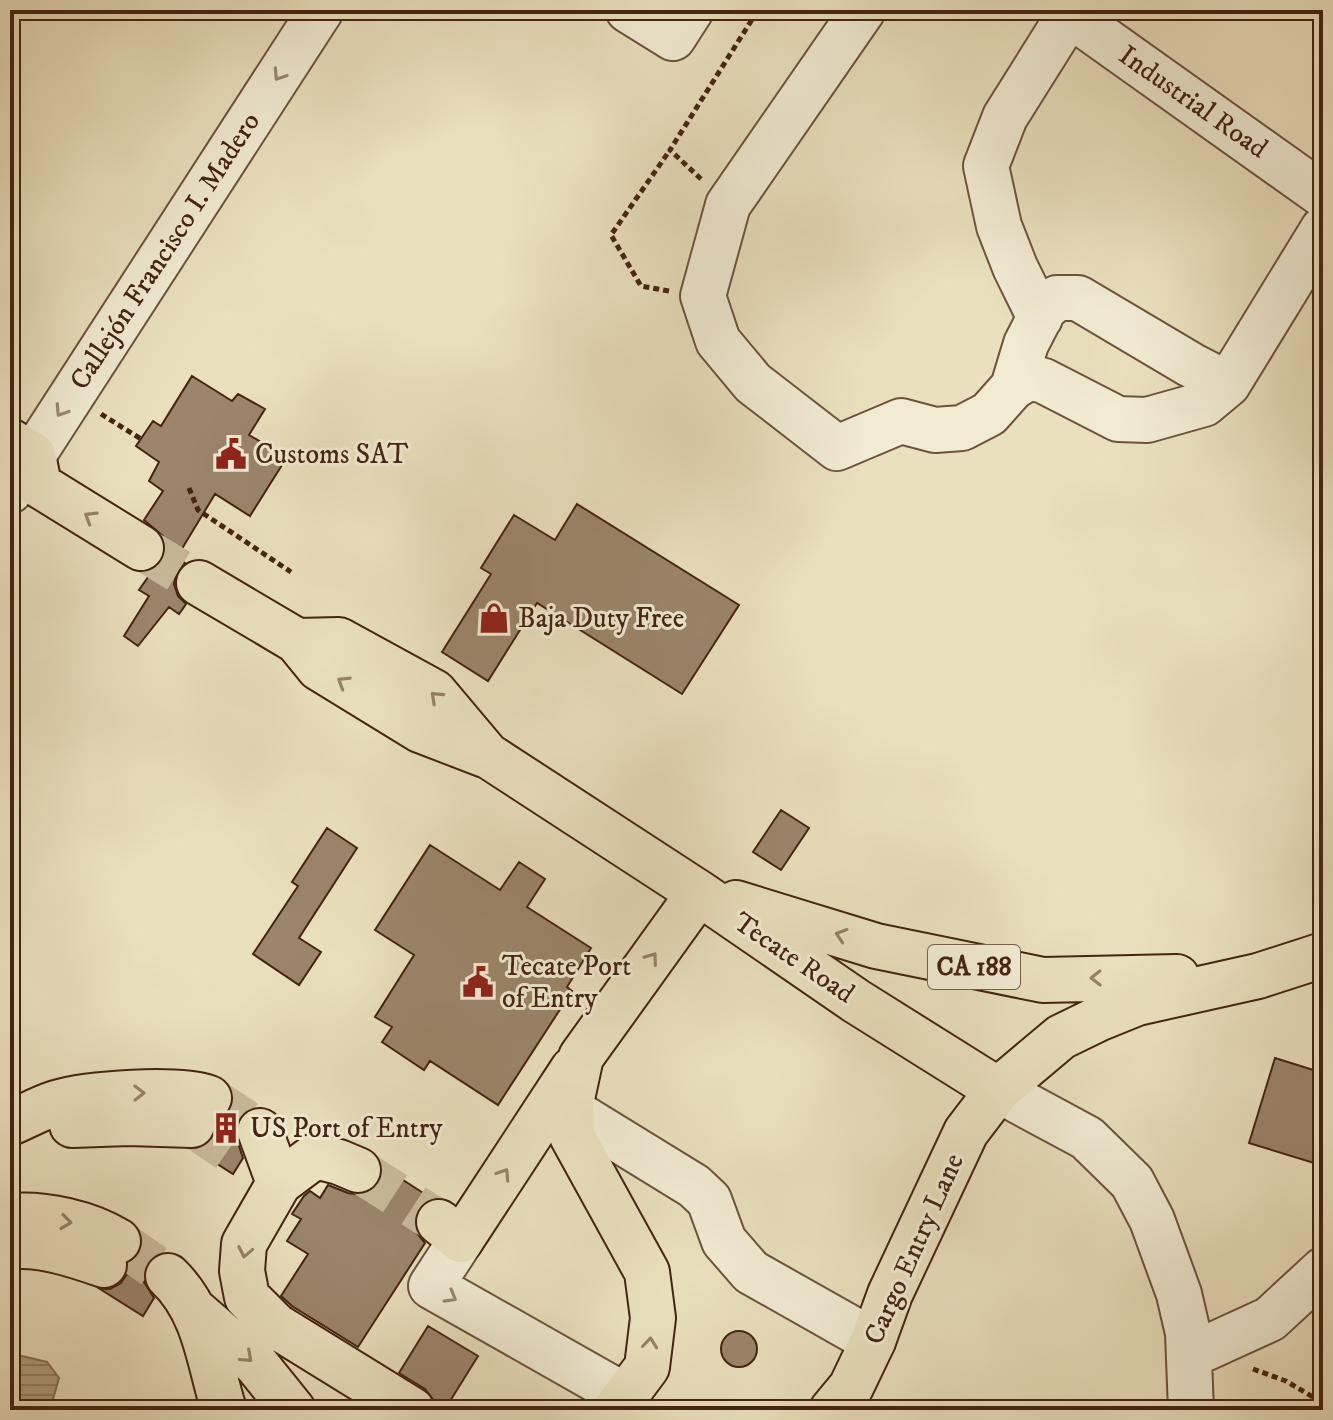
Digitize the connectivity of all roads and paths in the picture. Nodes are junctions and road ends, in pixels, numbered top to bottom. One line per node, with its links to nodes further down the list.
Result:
1 (321, 10): 15 (street, Callejón Francisco I. Madero, one-way to 15)
2 (628, 10): 6 (street)
3 (758, 10): 7 (path)
4 (863, 10): 9 (street)
5 (1066, 12): 8 (street, Industrial Road); 12 (street)
6 (682, 24)
7 (670, 150): 9 (path); 11 (path)
8 (1323, 195)
9 (728, 205): 14 (street)
10 (1323, 229): 13 (street)
11 (641, 286)
12 (1040, 318): 13 (street); 14 (street)
13 (1228, 384): 14 (street)
14 (1013, 387)
15 (20, 473): 17 (highway, one-way to 15)
16 (189, 488): 18 (path)
17 (141, 548)
18 (291, 572)
19 (199, 583): 20 (highway, Tecate Road / CA 188, one-way to 19)
20 (699, 893): 22 (highway, CA 188, one-way to 20); 23 (highway, one-way to 20); 24 (highway, Tecate Road / CA 188)
21 (1323, 955): 22 (highway, CA 188)
22 (1258, 976): 24 (highway, CA 188)
23 (581, 1057): 25 (highway); 32 (highway, one-way to 23)
24 (998, 1090): 35 (highway, Cargo Entry Lane); 36 (street)
25 (572, 1111): 35 (street); 39 (highway, one-way to 25)
26 (201, 1112): 27 (highway, one-way to 26)
27 (10, 1126)
28 (251, 1145): 30 (highway)
29 (358, 1170): 30 (highway)
30 (279, 1183): 43 (highway, one-way to 43)
31 (10, 1216): 33 (highway, one-way to 33)
32 (450, 1231): 39 (street, one-way to 39)
33 (10, 1247)
34 (1323, 1270): 36 (street)
35 (873, 1341): 38 (highway, Cargo Entry Lane)
36 (1189, 1356): 44 (street)
37 (1244, 1367): 40 (path)
38 (840, 1402)
39 (620, 1403)
40 (1323, 1403)
41 (224, 1410): 42 (highway, one-way to 42)
42 (293, 1410)
43 (412, 1410)
44 (1191, 1410)

